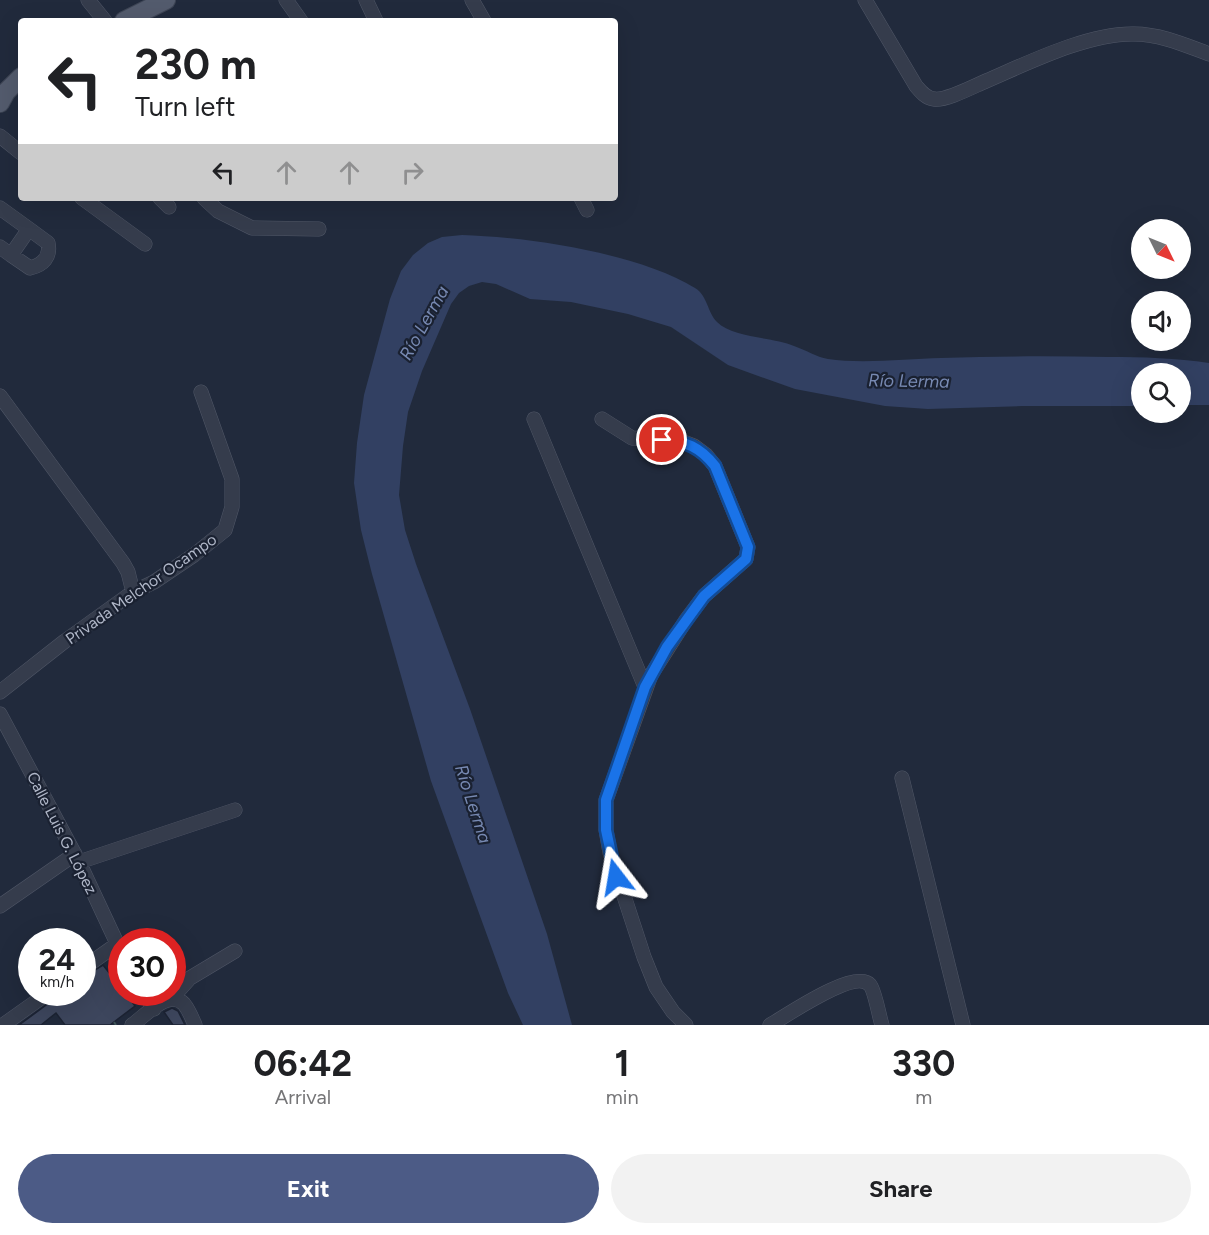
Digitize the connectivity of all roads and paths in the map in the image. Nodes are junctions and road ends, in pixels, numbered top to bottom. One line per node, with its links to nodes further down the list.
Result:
1 (88, 0): 7 (street)
2 (166, 0): 8 (main road)
3 (286, 0): 9 (street)
4 (366, 0): 10 (street)
5 (472, 0): 11 (street)
6 (865, 0): 12 (street)
7 (103, 18)
8 (130, 18)
9 (299, 18)
10 (375, 18)
11 (482, 18)
12 (1209, 54)
13 (18, 80): 14 (main road)
14 (0, 103)
15 (0, 136): 16 (street)
16 (18, 151)
17 (86, 201): 22 (street)
18 (207, 201): 21 (street)
19 (0, 208): 20 (street)
20 (29, 229): 23 (street); 23 (street)
21 (319, 229)
22 (145, 244)
23 (5, 251)
24 (201, 392): 28 (street, Privada Melchor Ocampo)
25 (0, 396): 28 (street)
26 (534, 419): 29 (street)
27 (602, 419): 29 (street)
28 (133, 592): 30 (street, Privada Melchor Ocampo)
29 (645, 687): 48 (street)
30 (0, 692)
31 (0, 714): 34 (street, Calle Luis G. López)
32 (902, 778): 50 (street)
33 (235, 810): 34 (street)
34 (77, 858): 35 (street); 36 (street, Calle Luis G. López)
35 (0, 906)
36 (109, 928)
37 (235, 951): 38 (street)
38 (186, 982)
39 (30, 1006): 45 (street)
40 (152, 1006): 43 (street)
41 (157, 1006): 43 (street)
42 (184, 1006): 47 (street)
43 (154, 1009): 46 (street)
44 (880, 1024): 49 (street)
45 (3, 1025)
46 (132, 1025)
47 (195, 1025)
48 (686, 1025)
49 (770, 1025)
50 (963, 1025)

